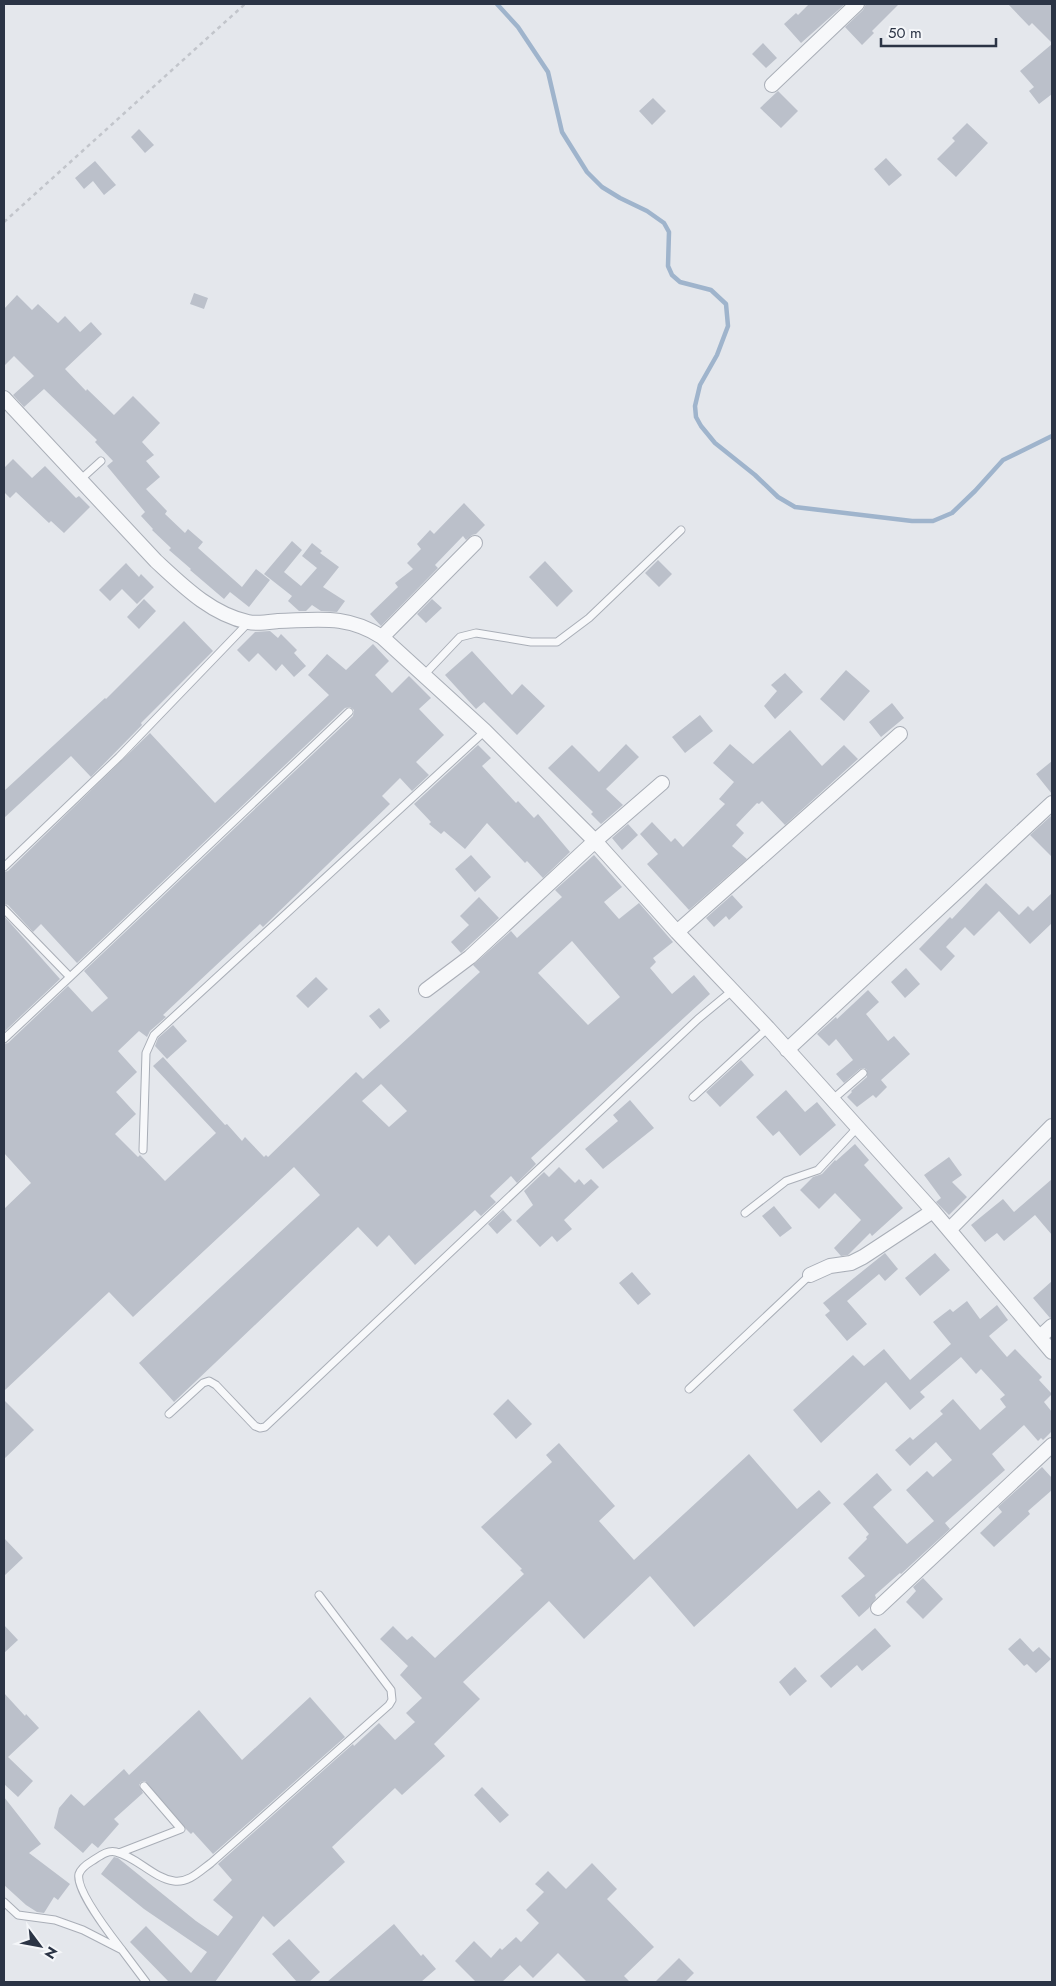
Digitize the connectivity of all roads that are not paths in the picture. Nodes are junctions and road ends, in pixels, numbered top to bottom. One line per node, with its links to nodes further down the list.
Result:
1 (857, 4): 2 (street)
2 (772, 84)
3 (4, 398): 5 (street)
4 (101, 461): 5 (lane)
5 (80, 480): 8 (street)
6 (681, 530): 10 (lane)
7 (474, 543): 9 (street)
8 (249, 622): 9 (street); 17 (lane)
9 (382, 637): 10 (street)
10 (424, 675): 12 (street)
11 (349, 712): 20 (lane)
12 (484, 731): 16 (street); 31 (lane)
13 (900, 734): 19 (street)
14 (662, 783): 16 (street)
15 (1052, 803): 25 (street)
16 (595, 841): 19 (street); 21 (street)
17 (4, 867)
18 (4, 909): 20 (lane)
19 (677, 932): 22 (street)
20 (70, 977): 24 (lane)
21 (426, 990)
22 (733, 990): 23 (street); 40 (lane)
23 (768, 1028): 25 (street); 27 (lane)
24 (4, 1039)
25 (787, 1050): 28 (street)
26 (863, 1073): 28 (lane)
27 (693, 1097)
28 (832, 1100): 30 (street)
29 (1052, 1126): 34 (street)
30 (857, 1128): 32 (street); 33 (lane)
31 (143, 1150)
32 (933, 1211): 34 (street); 35 (street)
33 (746, 1213)
34 (949, 1230): 37 (street)
35 (810, 1275): 39 (lane)
36 (1052, 1326): 37 (street)
37 (1040, 1337): 38 (street)
38 (1052, 1352)
39 (689, 1389)
40 (168, 1414)
41 (1052, 1445): 43 (street)
42 (319, 1595): 45 (lane)
43 (878, 1608)
44 (144, 1786): 45 (lane)
45 (119, 1852): 47 (lane)
46 (4, 1902): 47 (lane)
47 (122, 1950): 48 (lane)
48 (146, 1982)

